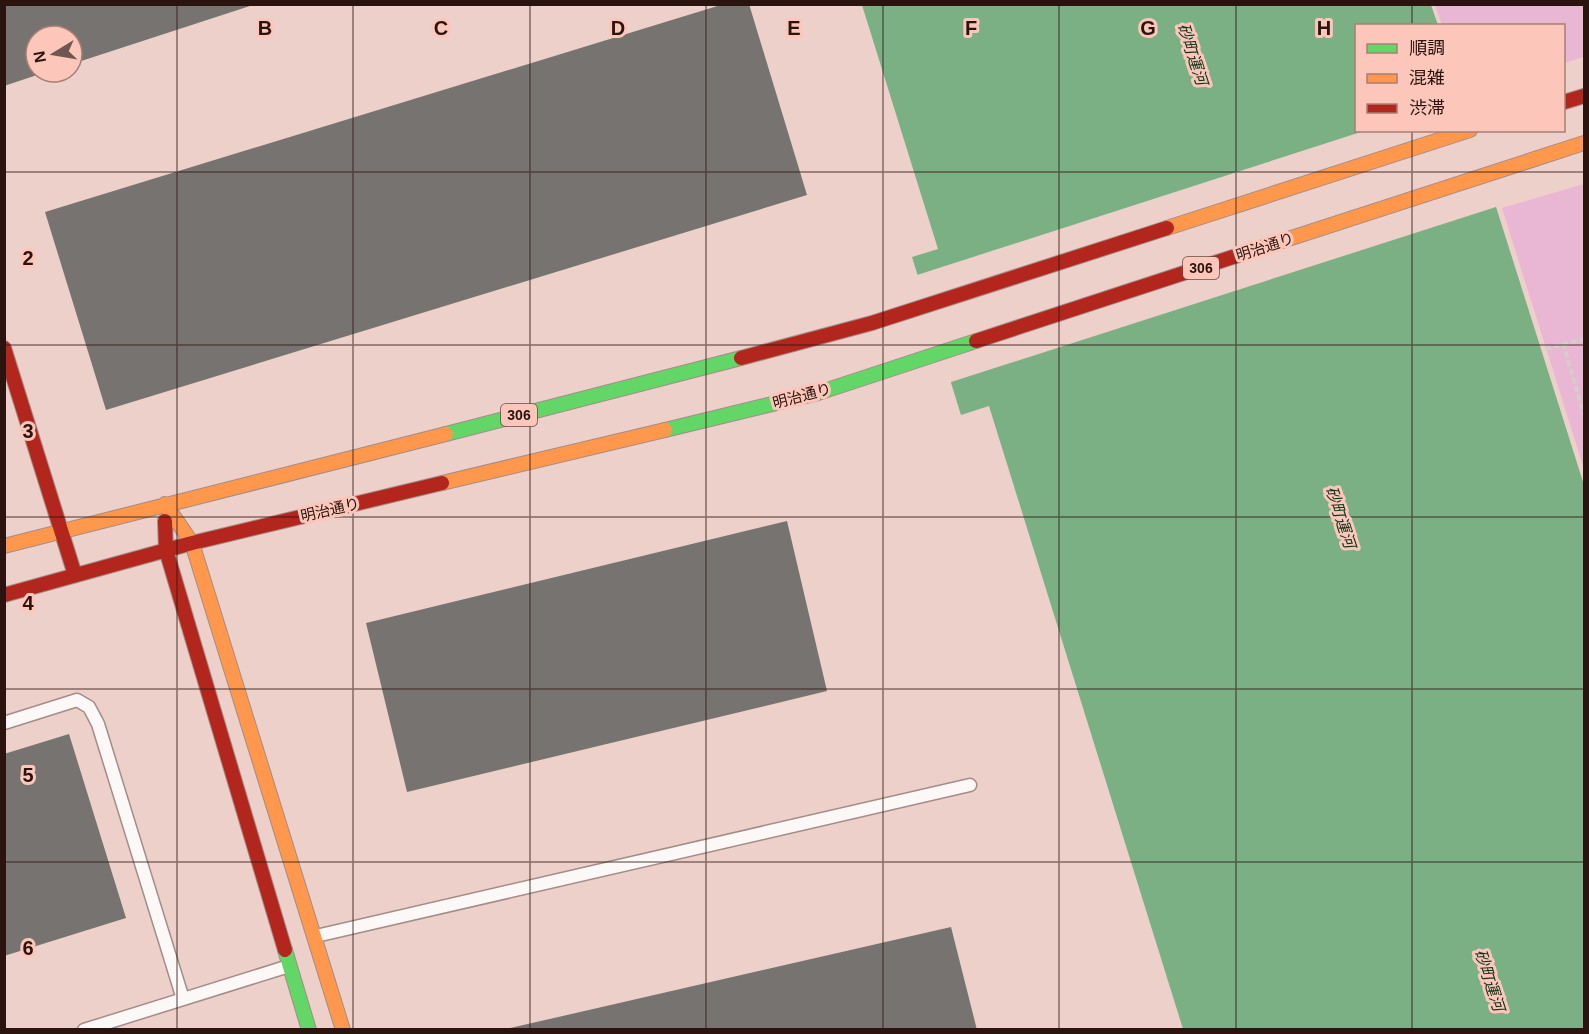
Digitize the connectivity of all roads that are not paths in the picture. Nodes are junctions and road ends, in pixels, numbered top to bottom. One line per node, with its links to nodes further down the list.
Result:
1 (1584, 96): 2 (main road)
2 (1565, 101)
3 (1464, 132): 6 (main road, 306)
4 (1584, 143): 8 (main road, 明治通り / 306)
5 (4, 348): 7 (main road)
6 (165, 504): 7 (main road, 306); 8 (main road); 10 (main road)
7 (62, 531): 9 (main road, 306); 11 (main road)
8 (192, 543): 10 (main road, 明治通り / 306); 15 (main road)
9 (4, 546)
10 (166, 550): 11 (main road, 明治通り / 306); 16 (main road)
11 (75, 575): 12 (main road, 明治通り / 306)
12 (4, 595)
13 (4, 723): 17 (lane)
14 (970, 785): 15 (lane)
15 (314, 937): 16 (lane); 20 (main road)
16 (289, 966): 17 (lane); 19 (main road)
17 (183, 999): 18 (lane)
18 (84, 1029)
19 (309, 1029)
20 (343, 1029)

